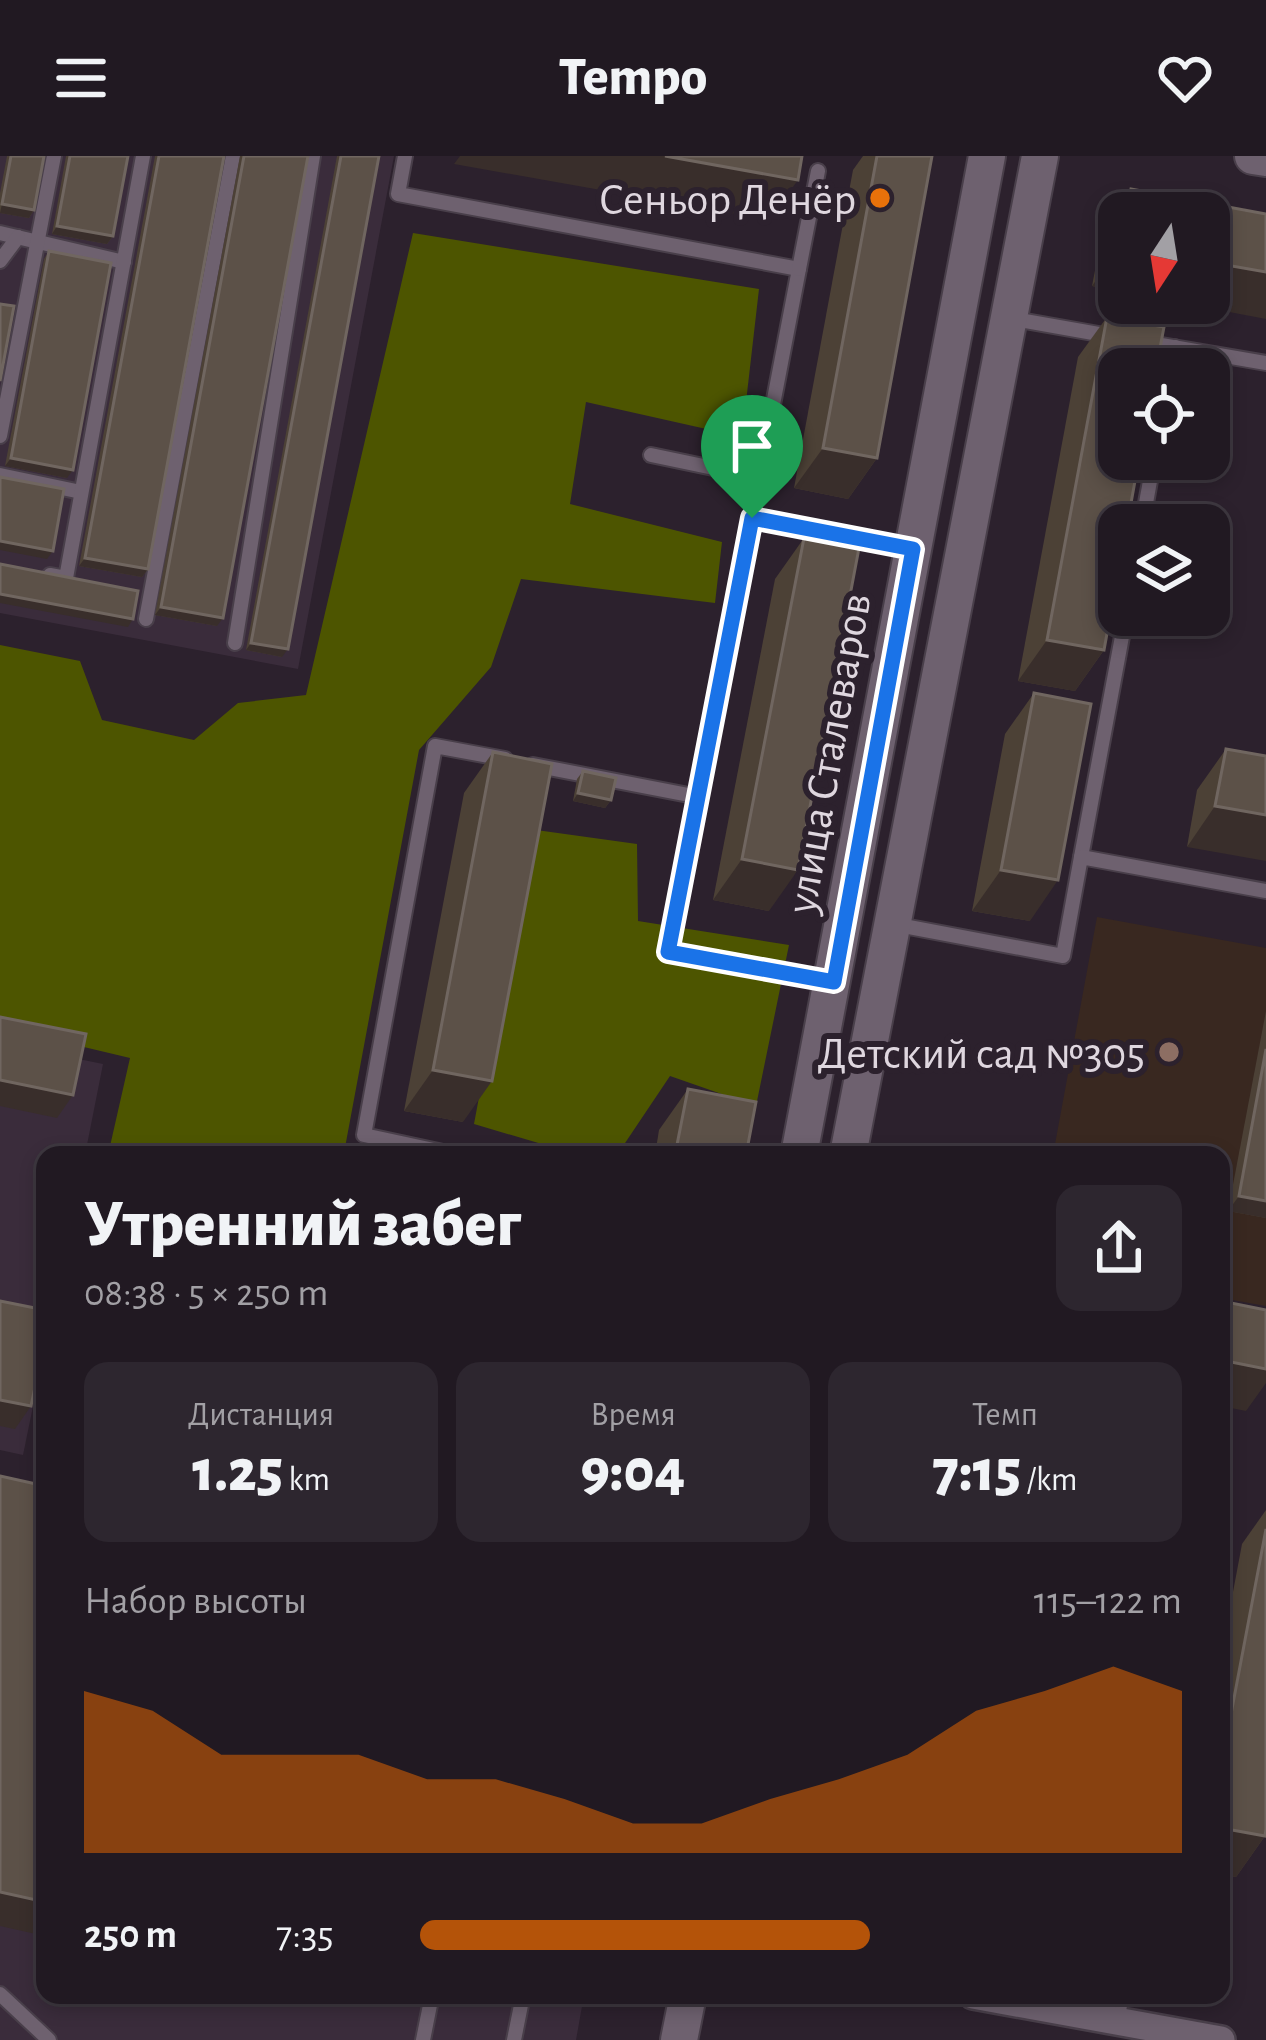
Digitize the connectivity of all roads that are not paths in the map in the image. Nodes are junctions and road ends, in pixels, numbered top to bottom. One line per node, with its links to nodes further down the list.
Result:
1 (53, 156): 13 (lane)
2 (143, 156): 15 (lane)
3 (233, 156): 28 (lane)
4 (313, 156): 30 (lane)
5 (405, 156): 16 (lane)
6 (987, 156): 26 (street, улица Сталеваров)
7 (1040, 156): 17 (street, улица Сталеваров)
8 (1253, 156): 9 (street)
9 (1266, 158)
10 (818, 171): 16 (lane)
11 (0, 232): 12 (lane)
12 (18, 237): 13 (lane); 14 (lane)
13 (37, 242): 15 (lane); 20 (lane)
14 (0, 261)
15 (124, 262): 24 (lane)
16 (800, 268): 23 (lane)
17 (1009, 319): 18 (lane); 34 (street, улица Сталеваров)
18 (1175, 347): 19 (lane)
19 (1266, 363)
20 (0, 436)
21 (651, 455): 23 (lane)
22 (0, 475): 24 (lane)
23 (761, 478): 25 (lane)
24 (81, 492): 27 (lane)
25 (752, 518): 26 (lane); 31 (lane)
26 (913, 549): 35 (street, улица Сталеваров)
27 (22, 569)
28 (146, 620)
29 (1122, 636): 32 (lane)
30 (235, 643)
31 (698, 796): 35 (lane); 36 (lane)
32 (1081, 857): 33 (lane); 34 (lane)
33 (1266, 891)
34 (892, 924): 38 (street, улица Сталеваров)
35 (834, 982): 37 (street, улица Сталеваров)
36 (396, 1146)
37 (801, 1146)
38 (850, 1146)
39 (0, 1994): 45 (lane)
40 (430, 2004): 46 (lane)
41 (521, 2004): 47 (lane)
42 (686, 2004): 48 (street)
43 (1075, 2004): 44 (street)
44 (1120, 2008): 49 (street)
45 (50, 2040)
46 (423, 2040)
47 (514, 2040)
48 (679, 2040)
49 (1221, 2040)

